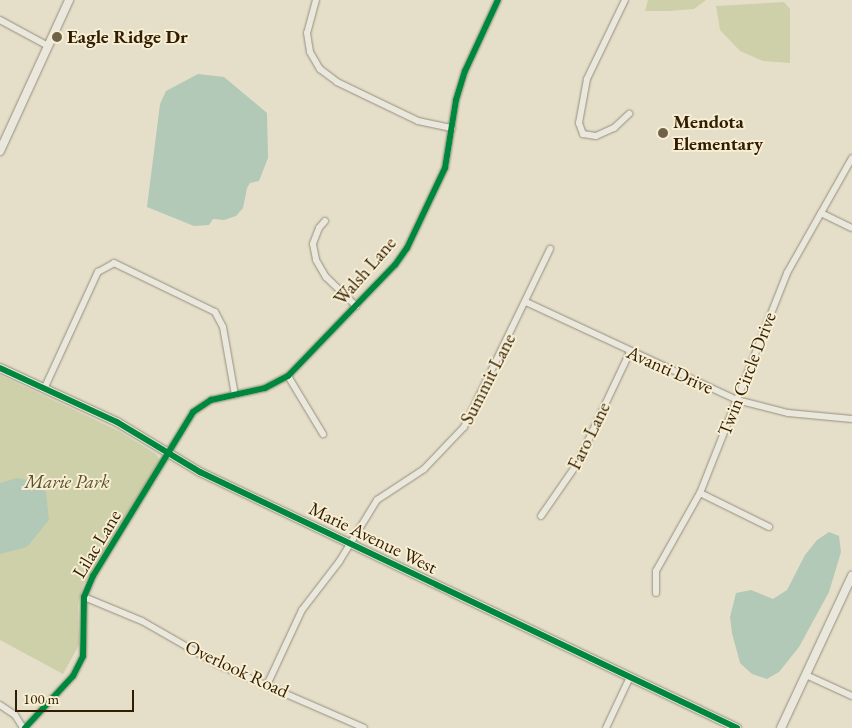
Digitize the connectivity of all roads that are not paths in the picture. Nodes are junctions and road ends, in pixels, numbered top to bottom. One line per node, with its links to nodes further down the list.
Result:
1 (69, 0): 6 (street)
2 (316, 0): 8 (street)
3 (498, 0): 8 (street, Walsh Lane)
4 (625, 0): 7 (street)
5 (0, 20): 6 (street)
6 (48, 46): 9 (street)
7 (629, 114)
8 (452, 128): 16 (street, Walsh Lane)
9 (0, 151)
10 (852, 158): 11 (street, Twin Circle Drive)
11 (821, 213): 13 (street); 22 (street, Twin Circle Drive)
12 (325, 221): 16 (street)
13 (852, 228)
14 (550, 249): 15 (street, Summit Lane)
15 (526, 302): 17 (street, Avanti Drive); 29 (street, Summit Lane)
16 (356, 306): 19 (street, Walsh Lane)
17 (630, 352): 22 (street, Avanti Drive); 27 (street, Faro Lane)
18 (0, 368): 20 (street, Marie Avenue West)
19 (288, 376): 21 (street, Walsh Lane); 24 (street)
20 (45, 387): 21 (street); 25 (street, Marie Avenue West)
21 (235, 395): 25 (street, Walsh Lane)
22 (737, 400): 23 (street, Avanti Drive); 26 (street, Twin Circle Drive)
23 (852, 419)
24 (323, 434)
25 (170, 454): 29 (street, Marie Avenue West); 32 (street, Lilac Lane)
26 (700, 492): 28 (street); 31 (street, Twin Circle Drive)
27 (541, 516)
28 (769, 527)
29 (350, 544): 34 (street, Marie Avenue West); 35 (street, Summit Lane)
30 (852, 576): 33 (street)
31 (656, 593)
32 (84, 597): 35 (street, Overlook Road); 38 (street, Lilac Lane)
33 (806, 675): 36 (street); 42 (street)
34 (630, 677): 40 (street); 41 (street, Marie Avenue West)
35 (267, 685): 39 (street, Overlook Road)
36 (852, 696)
37 (0, 705): 38 (street)
38 (24, 728)
39 (364, 728)
40 (606, 728)
41 (738, 728)
42 (782, 728)

